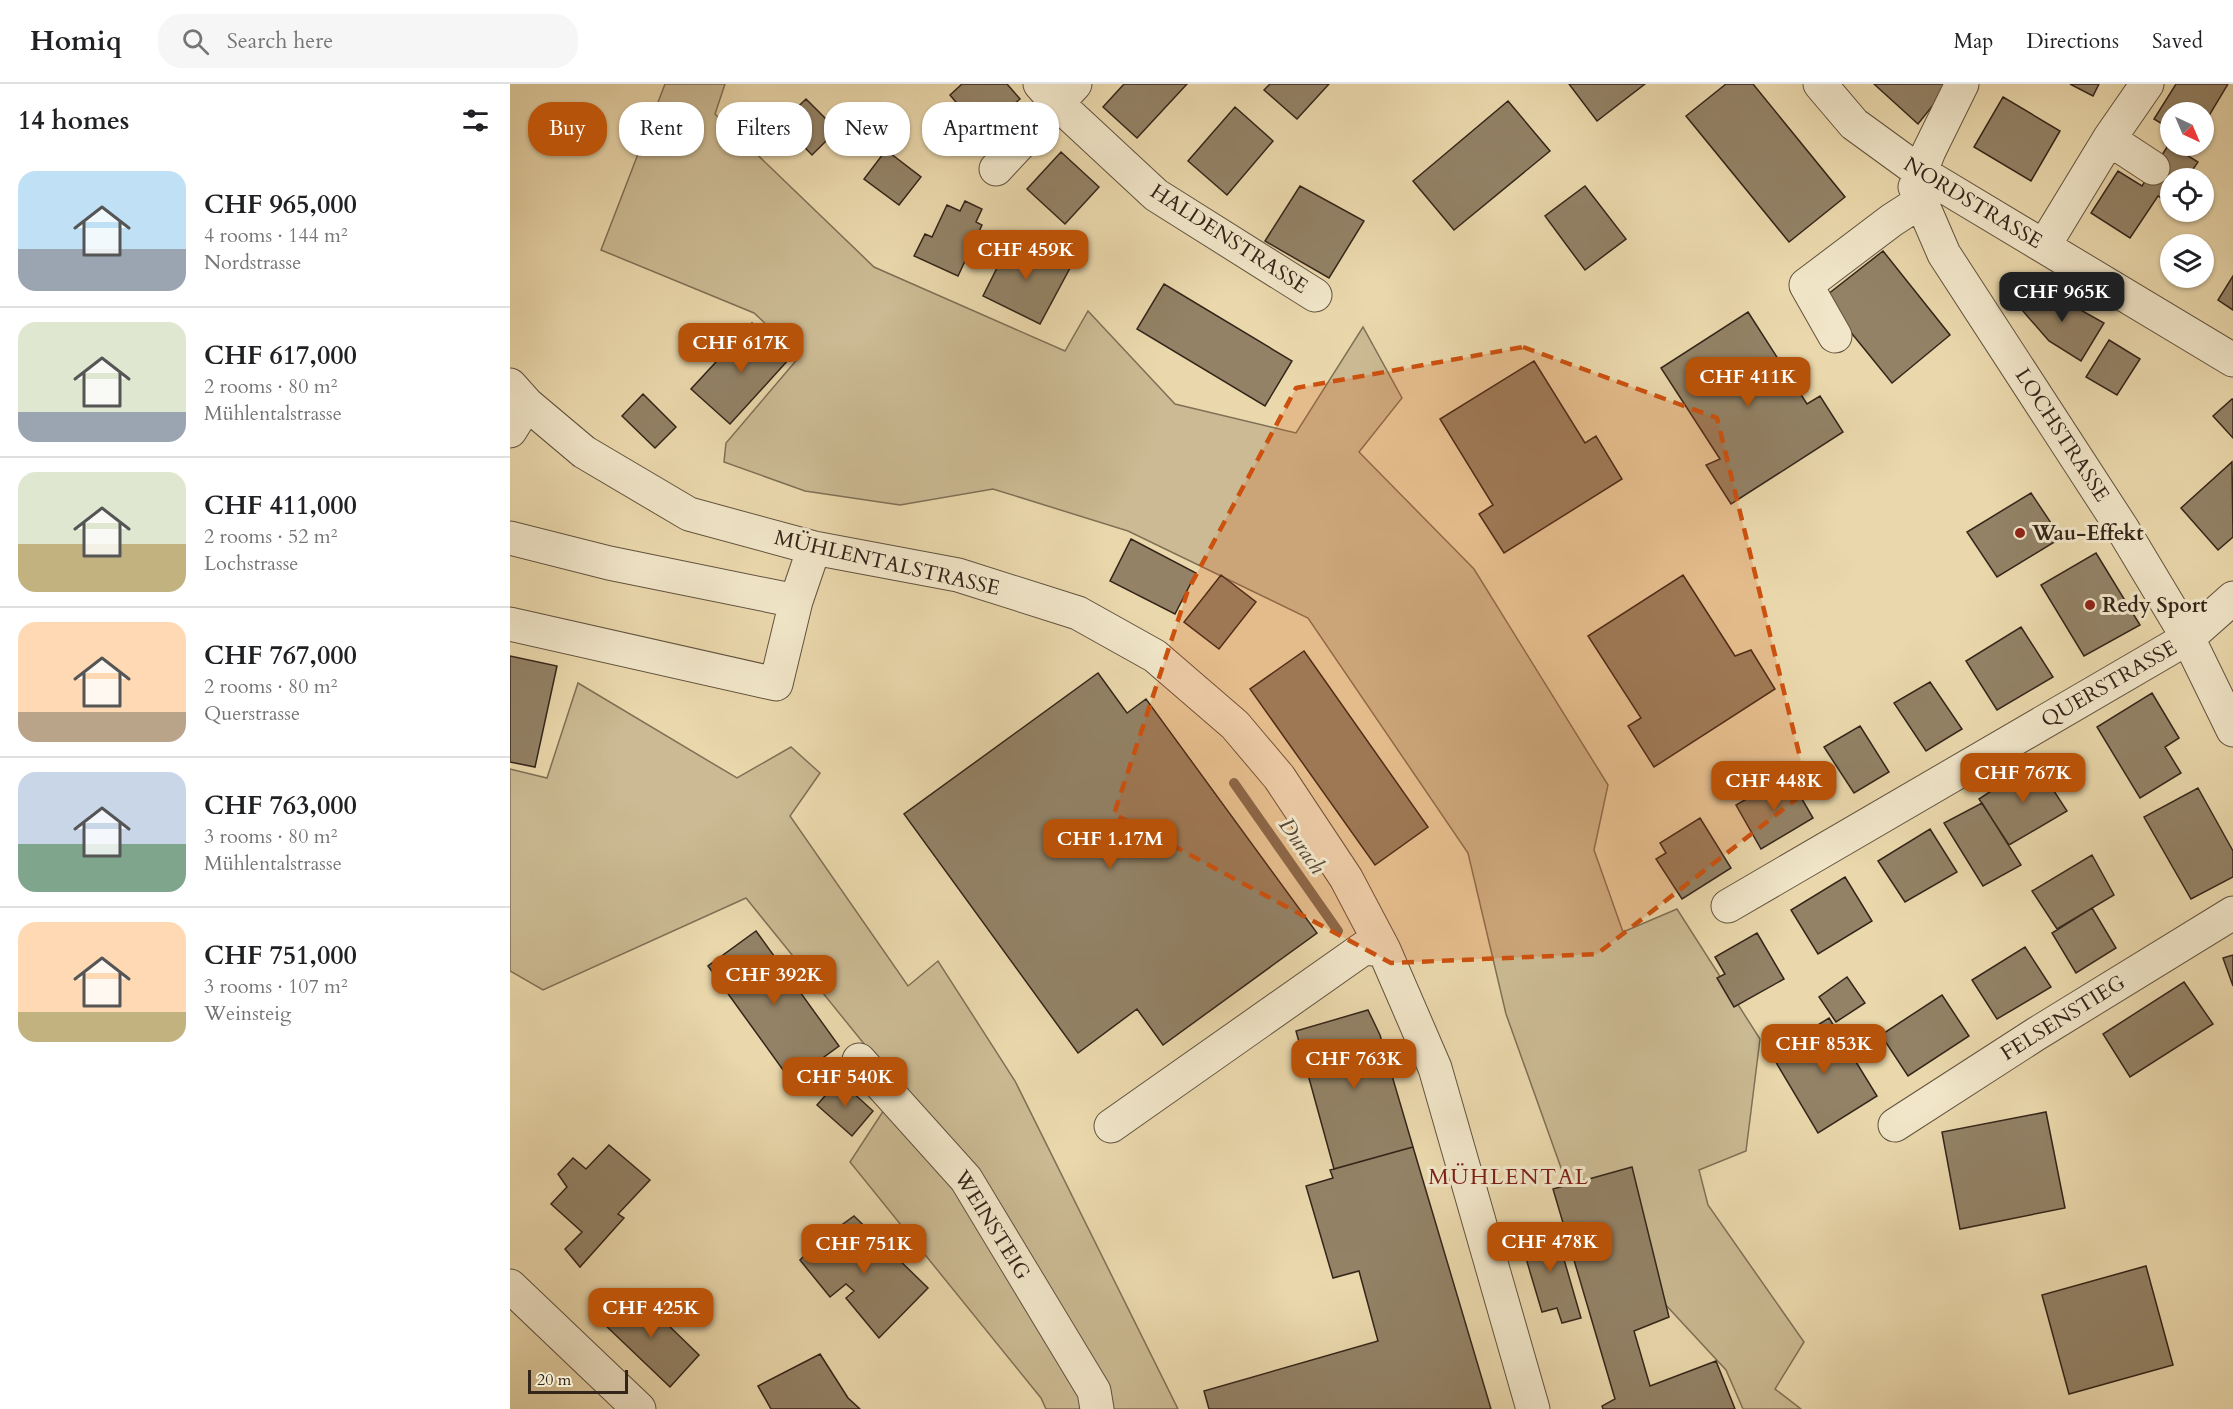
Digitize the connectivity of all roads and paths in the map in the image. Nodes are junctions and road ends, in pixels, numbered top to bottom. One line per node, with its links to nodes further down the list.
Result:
1 (1820, 84): 8 (street, NORDSTRASSE)
2 (1962, 84): 8 (street)
3 (2147, 84): 5 (street)
4 (1057, 90): 7 (street); 10 (street, HALDENSTRASSE)
5 (2109, 139): 6 (street); 9 (street)
6 (2153, 168)
7 (996, 169)
8 (1920, 187): 9 (street, NORDSTRASSE); 11 (street); 19 (street, LOCHSTRASSE)
9 (2044, 246): 12 (street, NORDSTRASSE)
10 (1315, 294)
11 (1835, 336)
12 (2233, 360)
13 (516, 406): 15 (street, MÜHLENTALSTRASSE)
14 (510, 538): 17 (street)
15 (814, 548): 17 (street); 23 (street, MÜHLENTALSTRASSE)
16 (2233, 598): 19 (street, QUERSTRASSE)
17 (796, 601): 18 (street)
18 (510, 624)
19 (2187, 638): 20 (street, LOCHSTRASSE); 21 (street, QUERSTRASSE)
20 (2233, 730)
21 (1728, 906)
22 (2233, 913): 25 (street, FELSENSTIEG)
23 (1384, 950): 26 (street); 30 (street, MÜHLENTALSTRASSE)
24 (859, 1060): 29 (street, WEINSTEIG)
25 (1895, 1125)
26 (1111, 1126)
27 (510, 1286): 28 (street)
28 (639, 1409)
29 (1097, 1409)
30 (1533, 1409)

